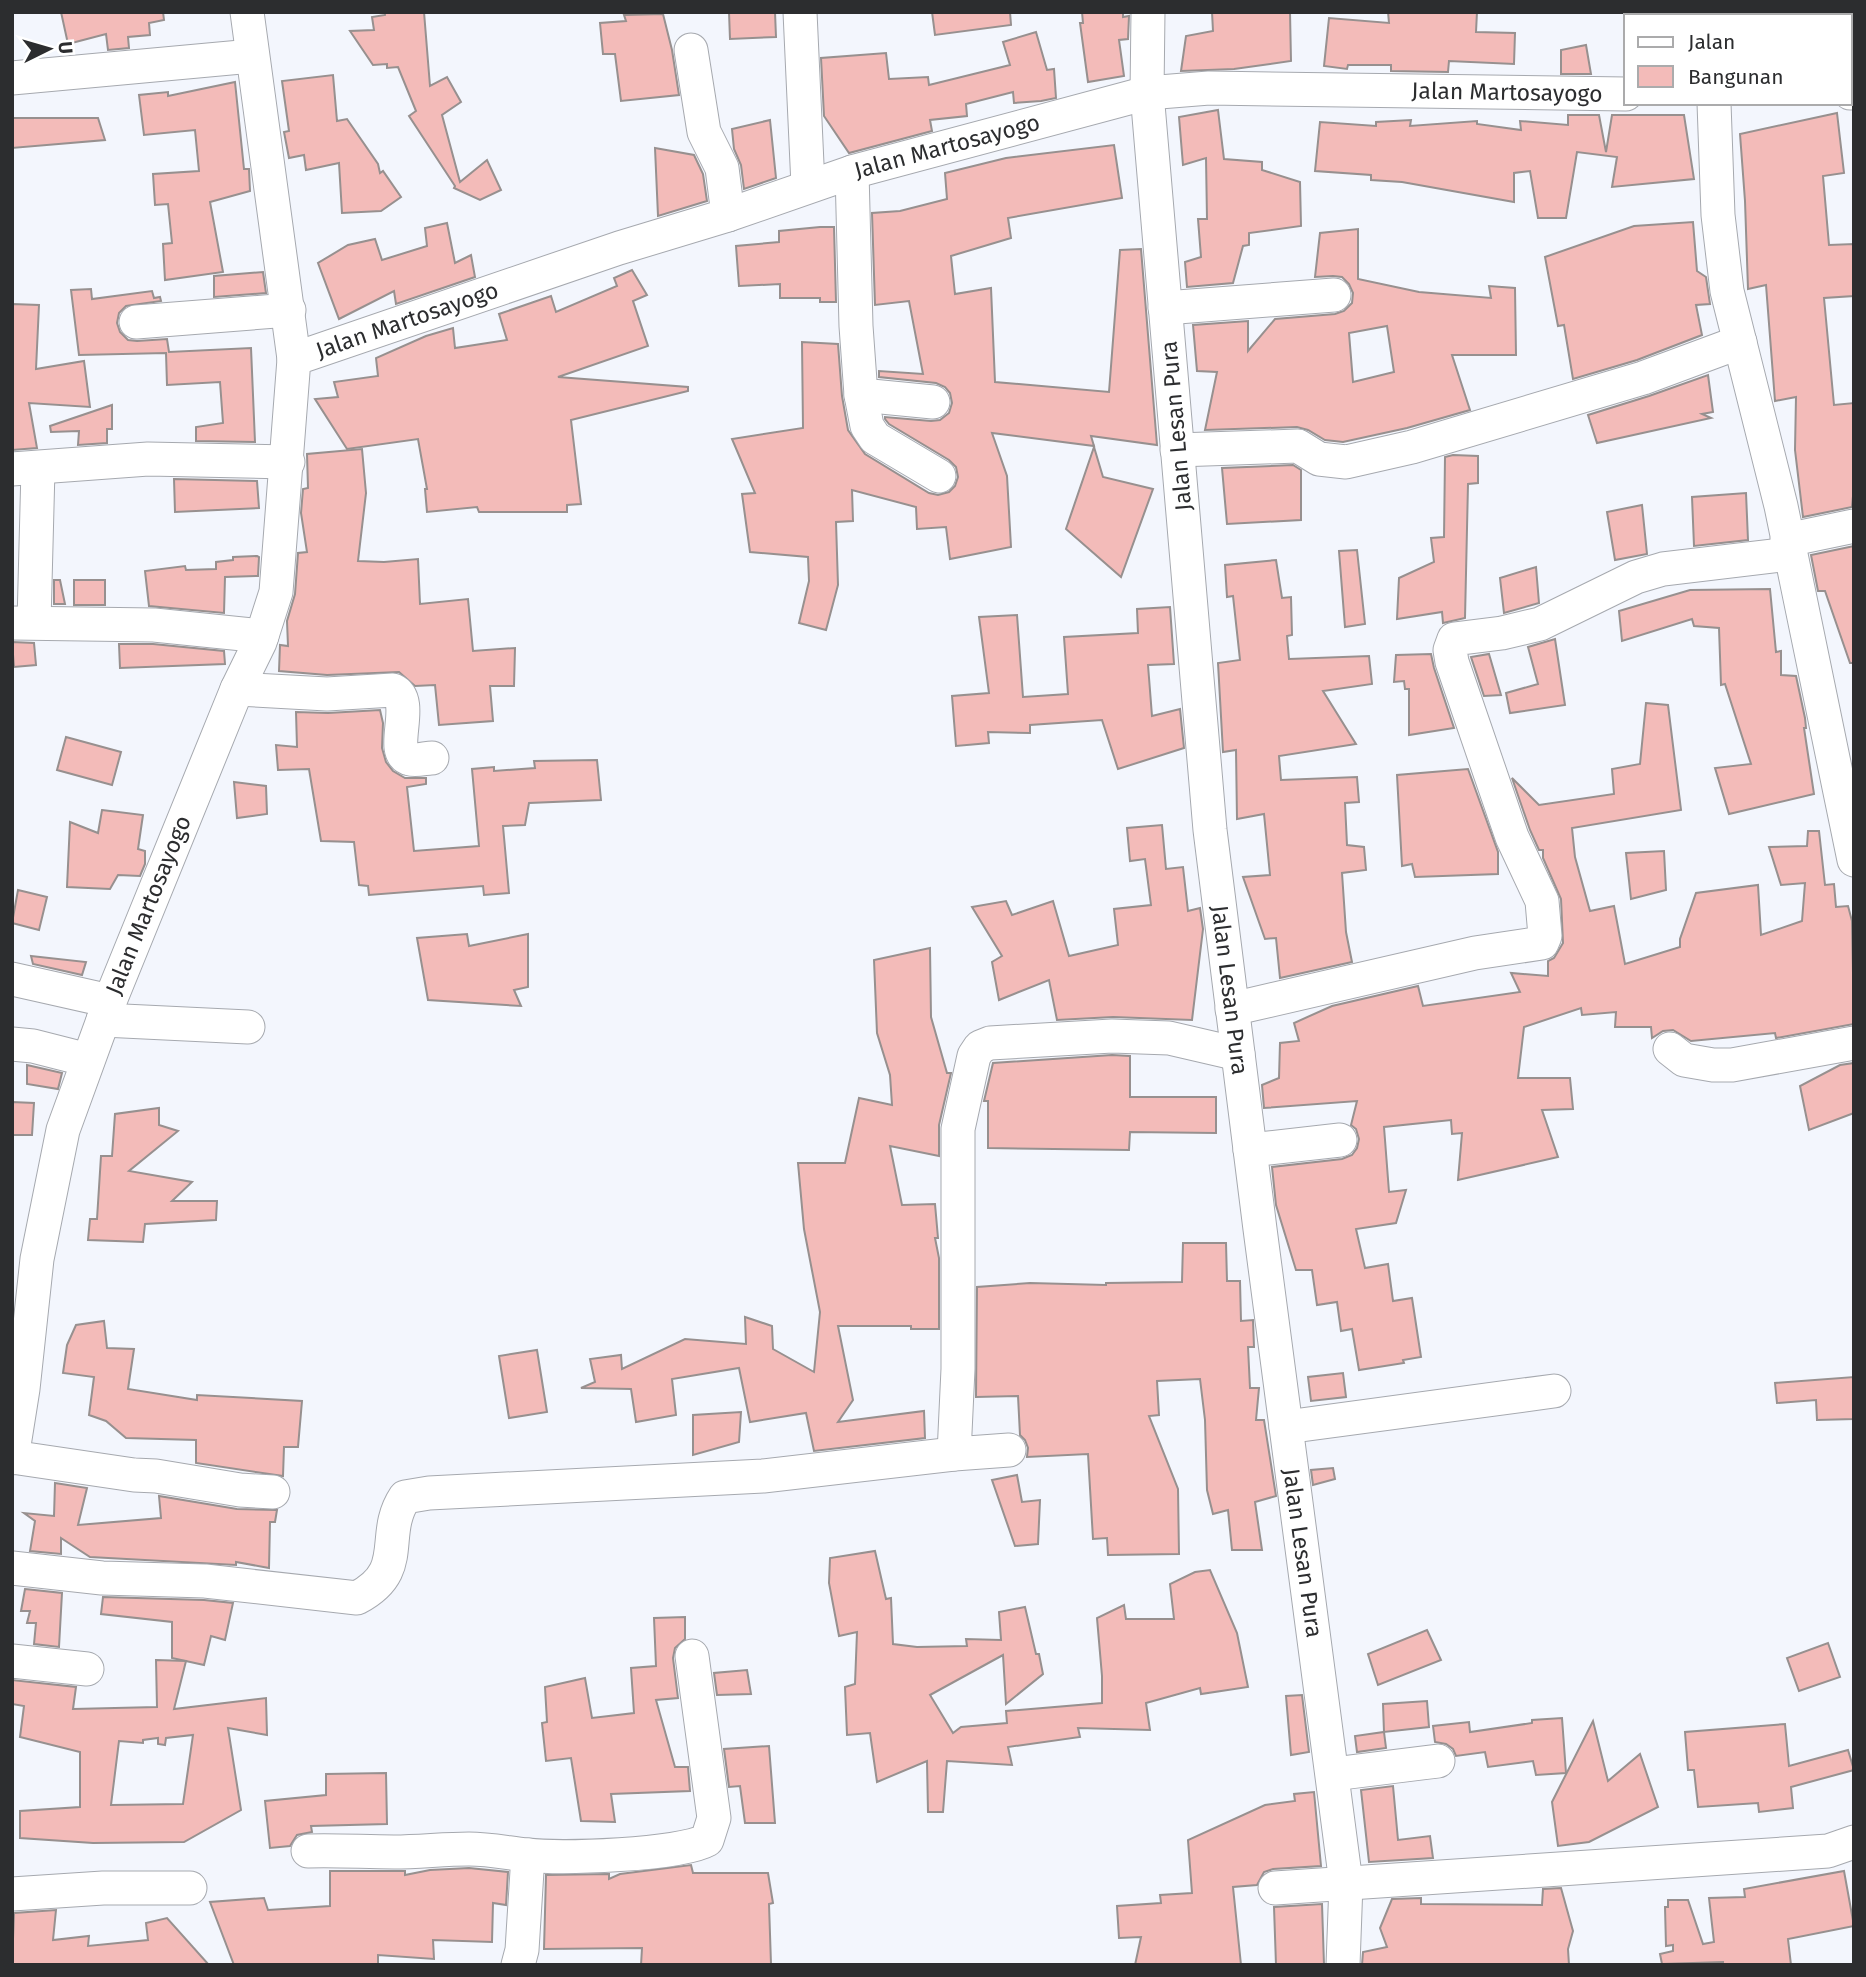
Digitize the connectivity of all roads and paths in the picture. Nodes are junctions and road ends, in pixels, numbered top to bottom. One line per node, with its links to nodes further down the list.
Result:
1 (247, 12): 5 (street, Jalan Martosayogo)
2 (800, 12): 11 (street)
3 (1148, 12): 7 (street, Jalan Lesan Pura)
4 (691, 50): 12 (street)
5 (252, 56): 6 (street); 15 (street, Jalan Martosayogo)
6 (12, 78)
7 (1147, 93): 8 (street, Jalan Martosayogo); 10 (street, Jalan Martosayogo); 14 (street, Jalan Lesan Pura)
8 (1624, 94)
9 (1714, 105): 17 (street)
10 (852, 172): 11 (street, Jalan Martosayogo); 19 (street)
11 (808, 186): 12 (street, Jalan Martosayogo)
12 (728, 215): 18 (street, Jalan Martosayogo)
13 (1334, 295): 14 (street)
14 (1166, 308): 21 (street, Jalan Lesan Pura)
15 (289, 310): 16 (street); 18 (street, Jalan Martosayogo)
16 (136, 322)
17 (1740, 342): 21 (street); 26 (street)
18 (294, 359): 22 (street, Jalan Martosayogo)
19 (861, 395): 20 (street); 24 (street)
20 (933, 402)
21 (1178, 450): 33 (street, Jalan Lesan Pura)
22 (288, 462): 23 (street); 28 (street, Jalan Martosayogo)
23 (25, 469): 27 (street)
24 (939, 476)
25 (1854, 526): 26 (street)
26 (1788, 547): 31 (street); 33 (street)
27 (23, 622): 28 (street)
28 (262, 636): 29 (street, Jalan Martosayogo)
29 (237, 689): 30 (street); 34 (street, Jalan Martosayogo)
30 (432, 758)
31 (1854, 860)
32 (12, 979): 34 (street)
33 (1233, 1009): 39 (street, Jalan Lesan Pura)
34 (106, 1010): 35 (street); 40 (street, Jalan Martosayogo)
35 (248, 1027)
36 (1854, 1043): 38 (street)
37 (12, 1044): 40 (street)
38 (1670, 1049)
39 (1238, 1054): 42 (street, Jalan Lesan Pura); 49 (street)
40 (88, 1060): 43 (street, Jalan Martosayogo)
41 (1340, 1139): 42 (street)
42 (1250, 1150): 46 (street, Jalan Lesan Pura)
43 (24, 1259): 44 (street, Jalan Martosayogo)
44 (18, 1388): 47 (street, Jalan Martosayogo)
45 (1553, 1391): 46 (street)
46 (1286, 1427): 56 (street, Jalan Lesan Pura)
47 (13, 1450): 50 (street)
48 (1009, 1450): 49 (street)
49 (954, 1454): 51 (street)
50 (273, 1492)
51 (12, 1567)
52 (692, 1656): 59 (street)
53 (12, 1661): 54 (street)
54 (87, 1669)
55 (1438, 1761): 56 (street)
56 (1333, 1774): 60 (street, Jalan Lesan Pura)
57 (1854, 1842): 60 (street)
58 (309, 1851): 59 (street)
59 (528, 1855): 64 (street)
60 (1346, 1883): 62 (street); 65 (street, Jalan Lesan Pura)
61 (190, 1888): 63 (street)
62 (1275, 1888)
63 (12, 1894)
64 (518, 1965)
65 (1343, 1965)

